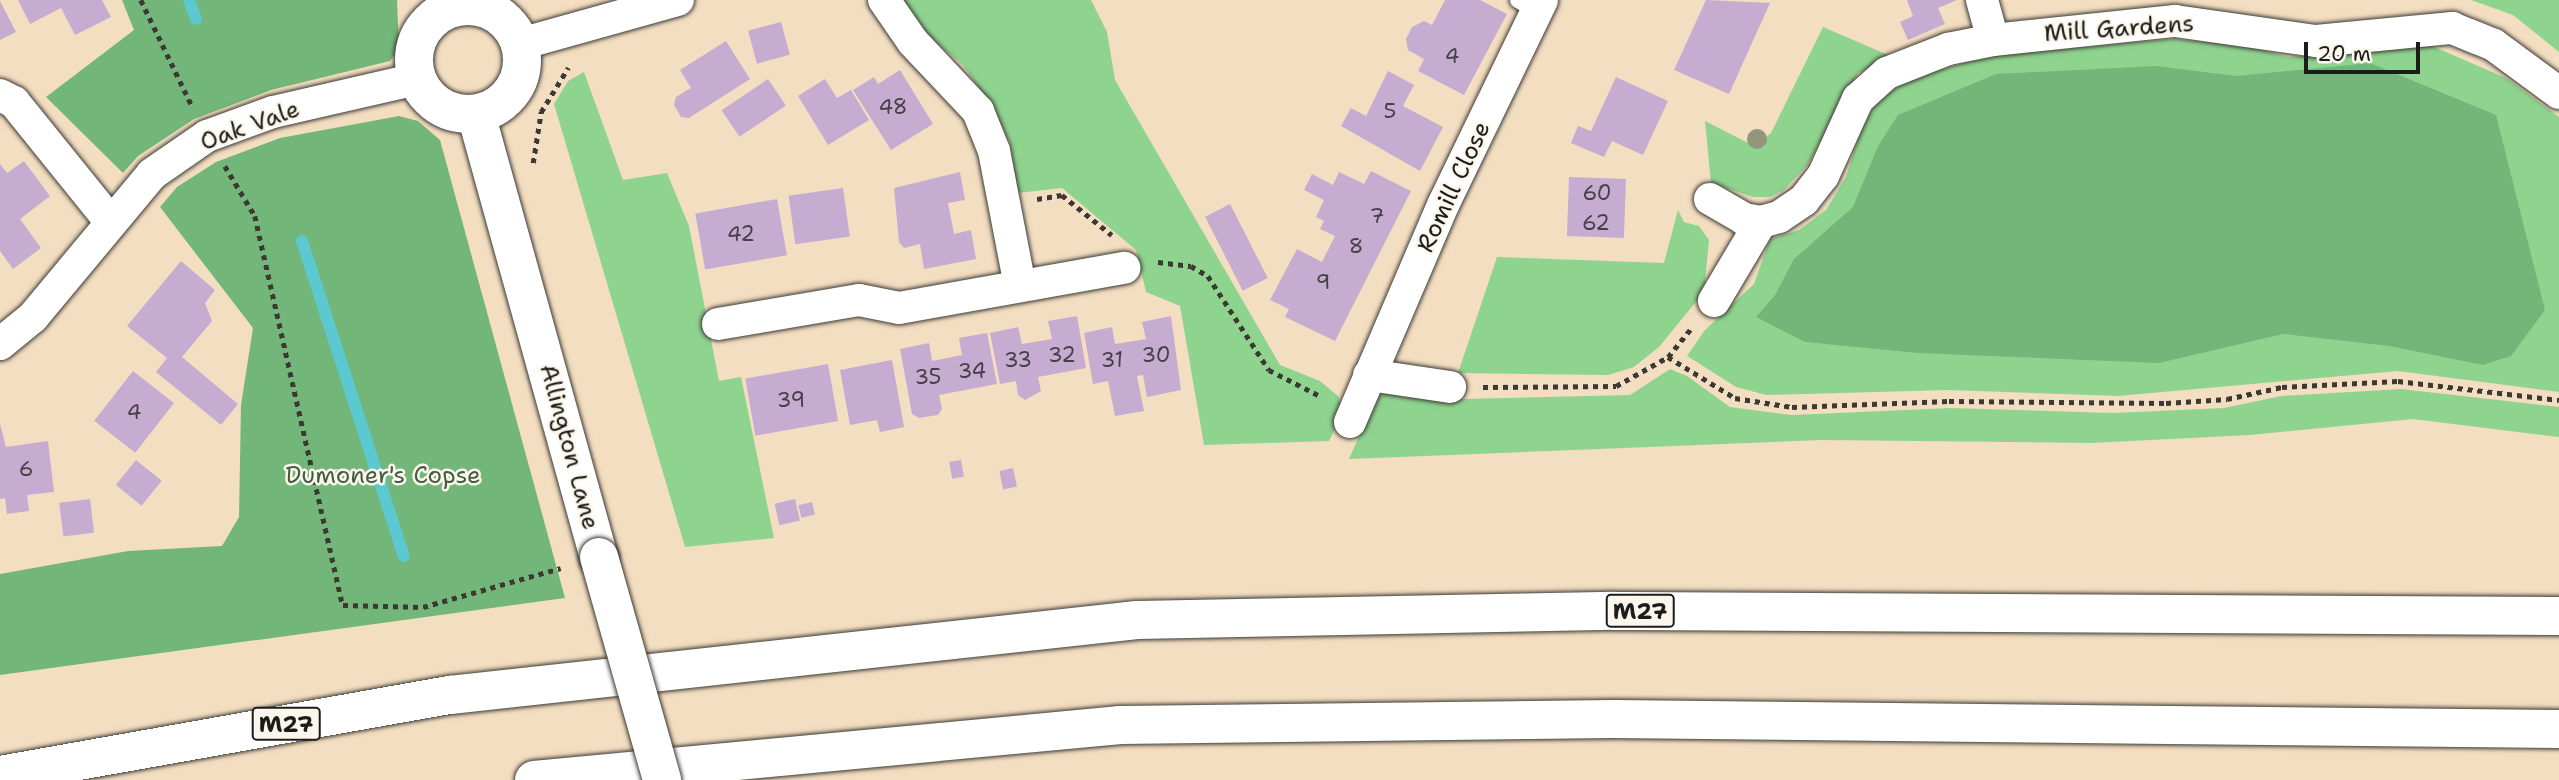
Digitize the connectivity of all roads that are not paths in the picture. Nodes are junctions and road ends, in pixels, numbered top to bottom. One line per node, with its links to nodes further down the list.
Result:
1 (678, 0): 7 (street)
2 (884, 0): 16 (street)
3 (1982, 0): 6 (street)
4 (453, 4): 7 (main road); 8 (main road)
5 (1532, 4): 20 (street, Romill Close)
6 (1993, 40): 9 (street, Mill Gardens); 14 (street, Mill Gardens)
7 (520, 44): 11 (main road)
8 (417, 79): 11 (main road); 13 (street, Oak Vale)
9 (2559, 93)
10 (0, 95): 13 (street)
11 (476, 114): 27 (main road, Allington Lane, bridge)
12 (1710, 199): 14 (street)
13 (111, 222): 19 (street, Oak Vale)
14 (1760, 222): 17 (street)
15 (1129, 267): 16 (street)
16 (1020, 286): 18 (street)
17 (1714, 301)
18 (718, 324)
19 (0, 344)
20 (1369, 375): 21 (street); 22 (street, Romill Close)
21 (1450, 387)
22 (1352, 418)
23 (2559, 616): 25 (main road, M27)
24 (2559, 729): 26 (main road)
25 (0, 775)
26 (534, 780)
27 (662, 780)

